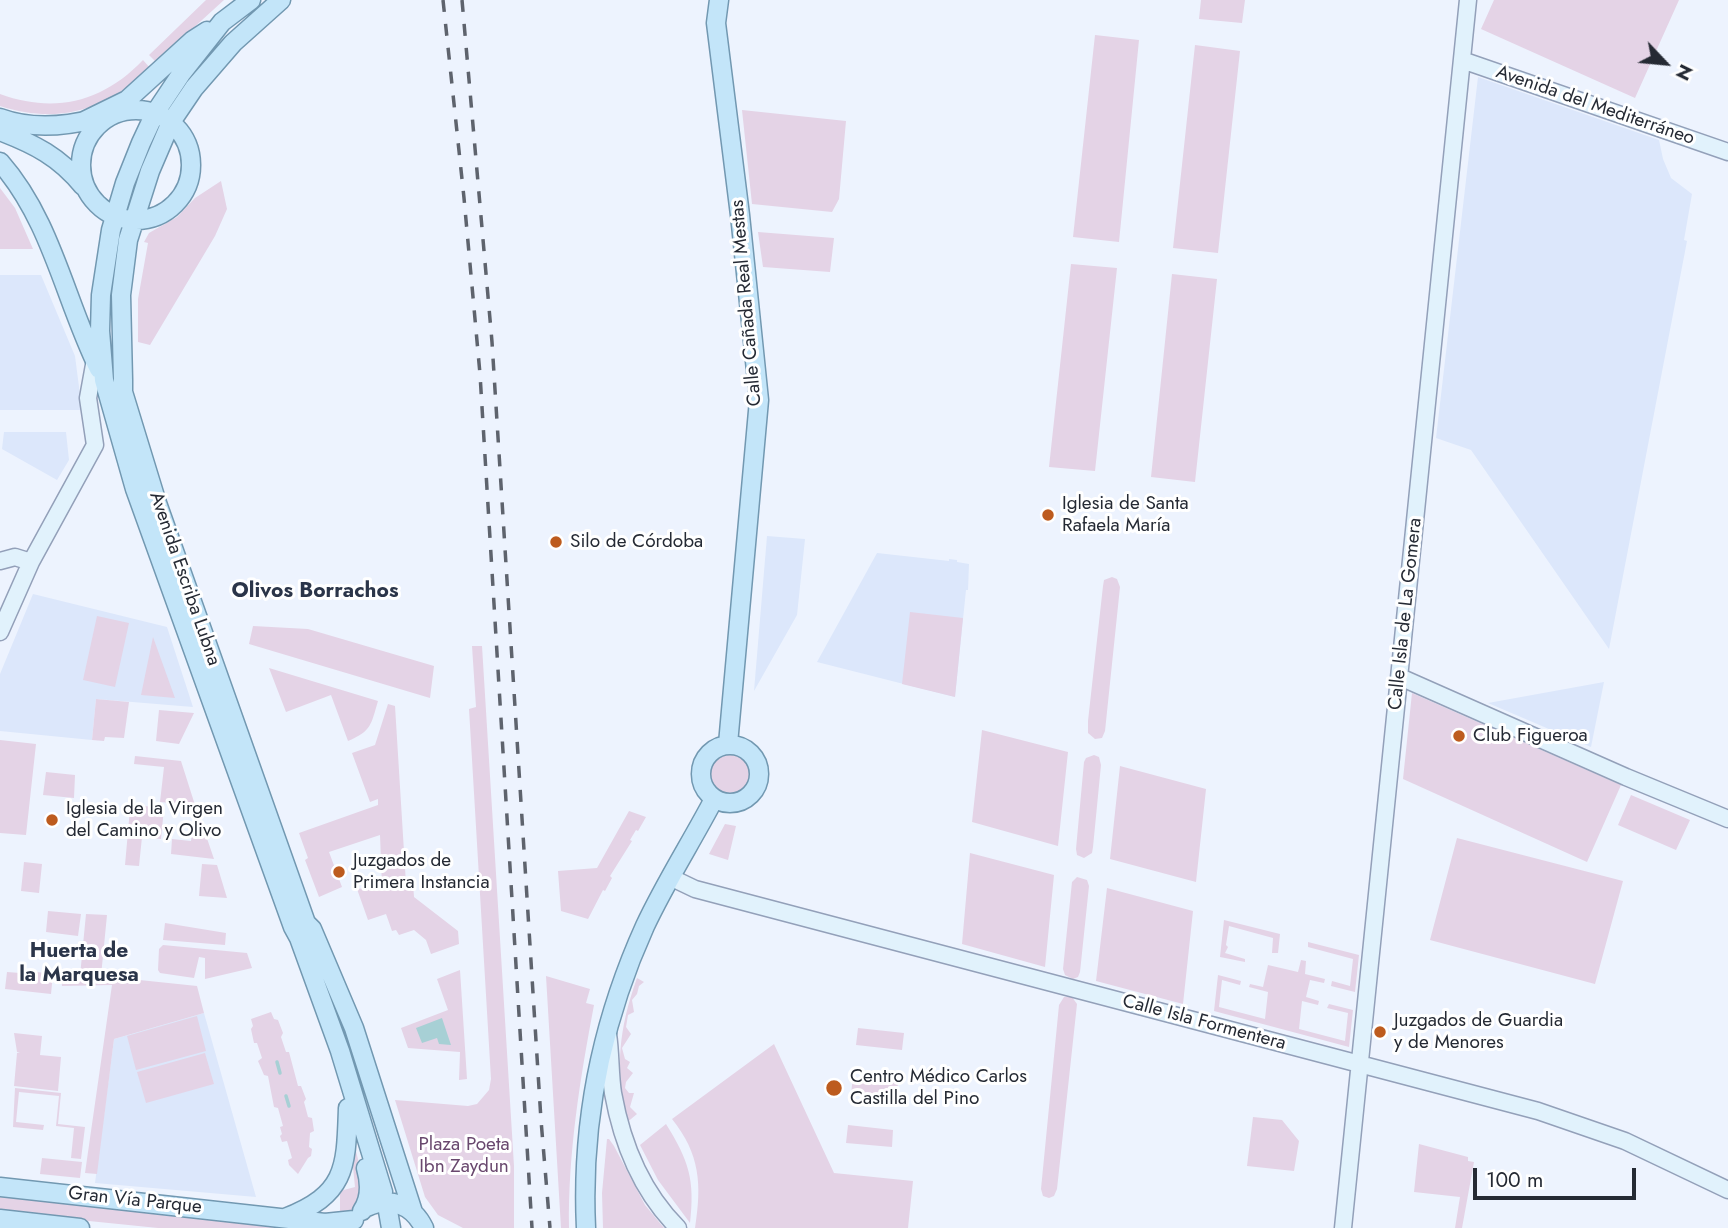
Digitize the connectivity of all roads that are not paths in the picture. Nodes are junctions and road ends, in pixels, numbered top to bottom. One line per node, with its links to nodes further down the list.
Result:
1 (251, 0): 6 (main road)
2 (281, 0): 13 (main road, Avenida Escriba Lubna)
3 (711, 0): 7 (main road, Calle Cañada Real Mestas)
4 (719, 0): 7 (main road, Calle Cañada Real Mestas)
5 (1468, 0): 8 (main road, Calle Isla de La Gomera)
6 (222, 22): 9 (main road, Avenida Escriba Lubna); 12 (main road)
7 (718, 29): 29 (main road, Calle Cañada Real Mestas)
8 (1462, 60): 15 (main road, Avenida del Mediterráneo); 28 (main road, Calle Isla de La Gomera)
9 (155, 113): 10 (main road); 13 (main road); 18 (main road, Avenida Escriba Lubna)
10 (114, 114): 12 (main road); 17 (main road)
11 (0, 118): 12 (main road)
12 (82, 122)
13 (171, 122): 19 (main road, Avenida Escriba Lubna); 19 (main road)
14 (0, 131): 17 (main road)
15 (1728, 152)
16 (0, 162): 20 (main road)
17 (85, 188): 18 (main road)
18 (114, 217): 19 (main road); 20 (main road, Avenida Escriba Lubna)
19 (133, 221): 33 (main road, Avenida Escriba Lubna)
20 (91, 333): 21 (main road); 22 (main road, Avenida Escriba Lubna); 23 (main road, Avenida Escriba Lubna)
21 (95, 362): 22 (main road); 23 (main road, Avenida Escriba Lubna)
22 (104, 380): 33 (main road, Avenida Escriba Lubna)
23 (89, 398): 25 (main road, Avenida Escriba Lubna)
24 (0, 561): 25 (main road)
25 (31, 562): 26 (main road, Avenida Escriba Lubna)
26 (4, 609): 27 (main road, Avenida Escriba Lubna)
27 (0, 632)
28 (1400, 677): 31 (main road); 35 (main road, Calle Isla de La Gomera)
29 (728, 744): 30 (main road); 30 (main road)
30 (714, 799): 32 (main road)
31 (1728, 819)
32 (672, 878): 34 (main road); 35 (main road, Calle Isla Formentera)
33 (300, 927): 36 (main road, Avenida Escriba Lubna); 39 (main road, Avenida Escriba Lubna); 43 (main road, Avenida Escriba Lubna)
34 (607, 1032): 46 (main road); 47 (main road)
35 (1360, 1065): 38 (main road, Calle Isla Formentera); 48 (main road, Calle Isla de La Gomera)
36 (348, 1108): 40 (main road); 42 (main road, Avenida Escriba Lubna)
37 (0, 1187): 40 (main road, Gran Vía Parque)
38 (1728, 1190)
39 (387, 1192)
40 (285, 1218): 42 (main road, Gran Vía Parque)
41 (0, 1219): 44 (main road, Gran Vía Parque)
42 (355, 1220): 43 (main road)
43 (408, 1222)
44 (21, 1225): 45 (main road, Gran Vía Parque)
45 (80, 1228)
46 (586, 1228)
47 (678, 1228)
48 (1343, 1228)

